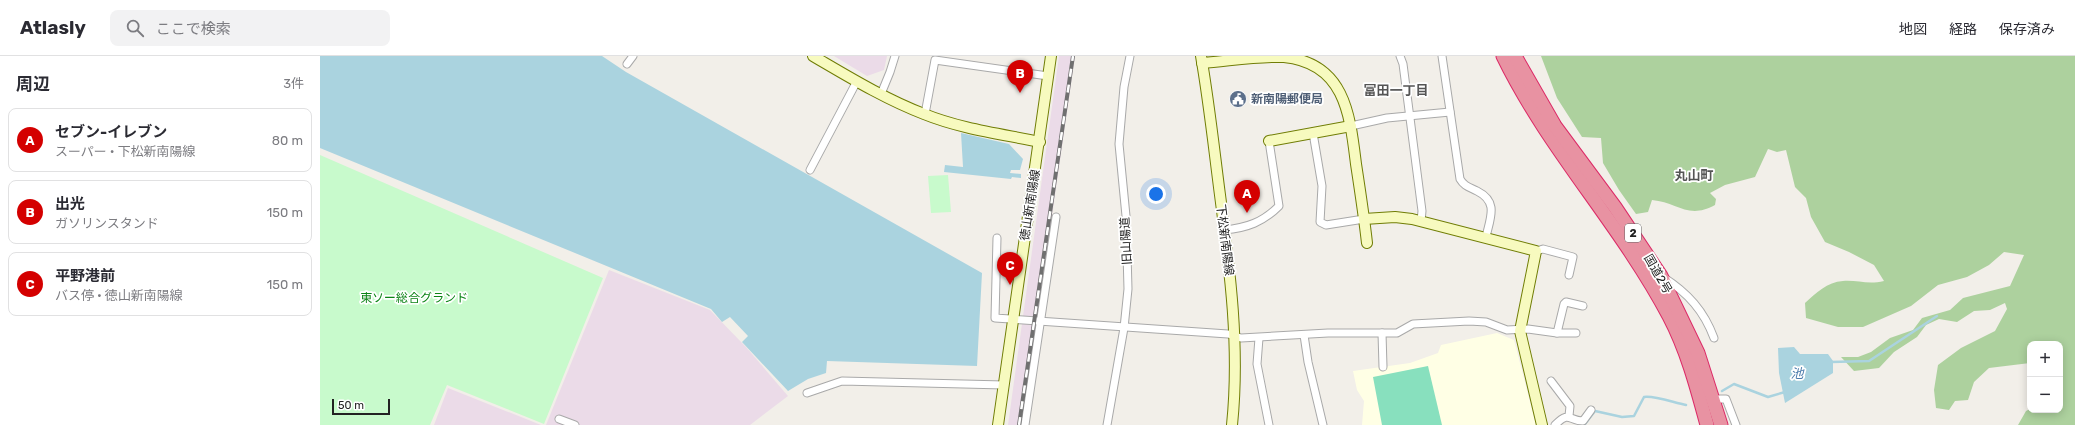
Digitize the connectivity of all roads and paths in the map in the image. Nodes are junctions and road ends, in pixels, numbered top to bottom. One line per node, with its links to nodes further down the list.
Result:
1 (633, 56): 11 (street)
2 (813, 56): 13 (street)
3 (895, 56): 14 (street)
4 (1051, 56): 12 (street, 徳山新南陽線)
5 (1130, 56): 36 (street, 旧山陽道)
6 (1400, 56): 17 (street)
7 (1442, 56): 15 (street)
8 (1503, 56): 62 (highway, 国道2号 / 2)
9 (1515, 56): 32 (highway, 国道2号 / 2)
10 (1202, 59): 18 (street); 26 (street, 下松新南陽線)
11 (628, 64)
12 (1048, 76): 16 (street); 21 (street, 徳山新南陽線)
13 (857, 81): 14 (street); 22 (street)
14 (881, 94): 16 (street)
15 (1450, 112): 17 (street); 27 (street)
16 (925, 114): 21 (street)
17 (1410, 116): 18 (street); 25 (street)
18 (1351, 126): 19 (street); 24 (street)
19 (1313, 133): 20 (street); 24 (street)
20 (1269, 141): 26 (street)
21 (1040, 142): 34 (street, 徳山新南陽線)
22 (810, 170)
23 (1056, 217): 35 (street)
24 (1364, 219): 25 (street); 29 (street)
25 (1421, 221): 27 (street)
26 (1224, 230): 42 (street, 下松新南陽線)
27 (1486, 237): 30 (street)
28 (997, 238): 34 (street)
29 (1367, 243)
30 (1536, 251): 31 (street); 37 (street)
31 (1569, 275)
32 (1661, 276): 44 (street); 49 (highway, 国道2号 / 2)
33 (1583, 306): 39 (street)
34 (1014, 319): 35 (street); 47 (street, 徳山新南陽線)
35 (1040, 322): 36 (street); 55 (street)
36 (1124, 328): 42 (street); 56 (street, 旧山陽道)
37 (1520, 331): 38 (street); 39 (street); 60 (street)
38 (1382, 333): 41 (street); 45 (street)
39 (1557, 333): 40 (street)
40 (1576, 333)
41 (1304, 335): 43 (street); 59 (street)
42 (1235, 336): 43 (street); 57 (street, 下松新南陽線)
43 (1258, 338): 58 (street)
44 (1714, 338)
45 (1383, 367)
46 (1551, 381): 51 (street)
47 (1004, 384): 48 (street); 54 (street, 徳山新南陽線)
48 (807, 393)
49 (1714, 399): 63 (highway, 国道2号 / 2); 64 (street)
50 (1591, 410): 51 (street)
51 (1570, 416): 61 (street)
52 (559, 418): 53 (street)
53 (575, 425)
54 (998, 425)
55 (1025, 425)
56 (1107, 425)
57 (1232, 425)
58 (1269, 425)
59 (1323, 425)
60 (1542, 425)
61 (1555, 425)
62 (1707, 425)
63 (1721, 425)
64 (1736, 425)

